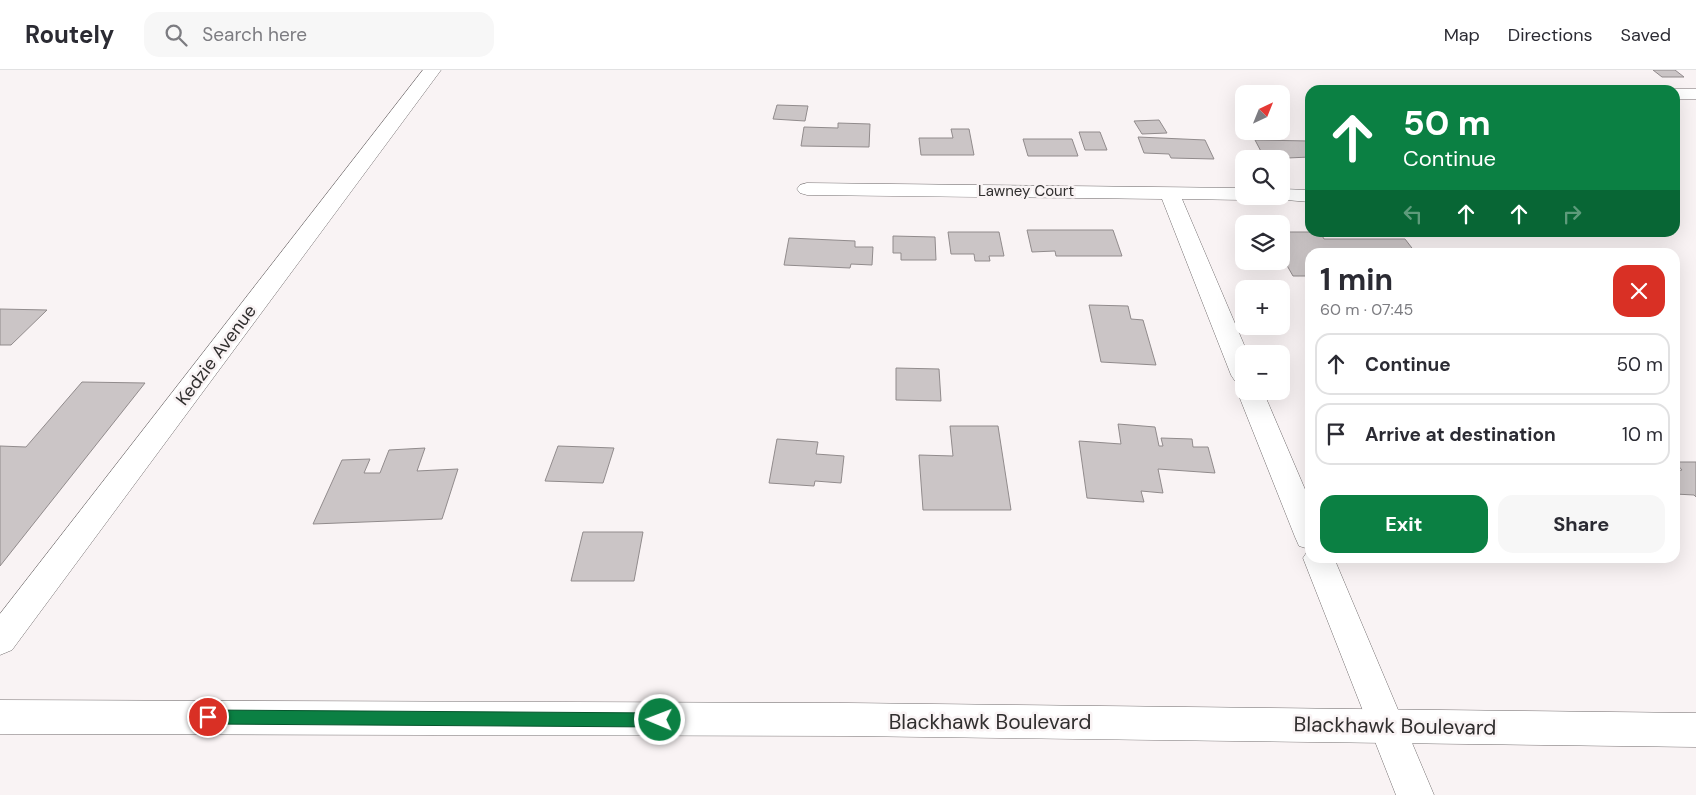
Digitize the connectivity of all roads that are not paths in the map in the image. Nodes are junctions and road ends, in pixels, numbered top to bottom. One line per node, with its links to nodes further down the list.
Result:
1 (432, 70): 13 (street, Kedzie Avenue)
2 (1680, 94): 3 (street)
3 (1696, 94)
4 (808, 189): 5 (street, Lawney Court)
5 (1168, 192): 6 (street, Lawney Court); 9 (street)
6 (1235, 194)
7 (1290, 195): 8 (street)
8 (1305, 196)
9 (1235, 353)
10 (1254, 400): 11 (street)
11 (1305, 525)
12 (1321, 563): 15 (street)
13 (0, 640)
14 (0, 718): 15 (street, Blackhawk Boulevard)
15 (1387, 725): 16 (street, Blackhawk Boulevard); 17 (street)
16 (1696, 730)
17 (1415, 795)

